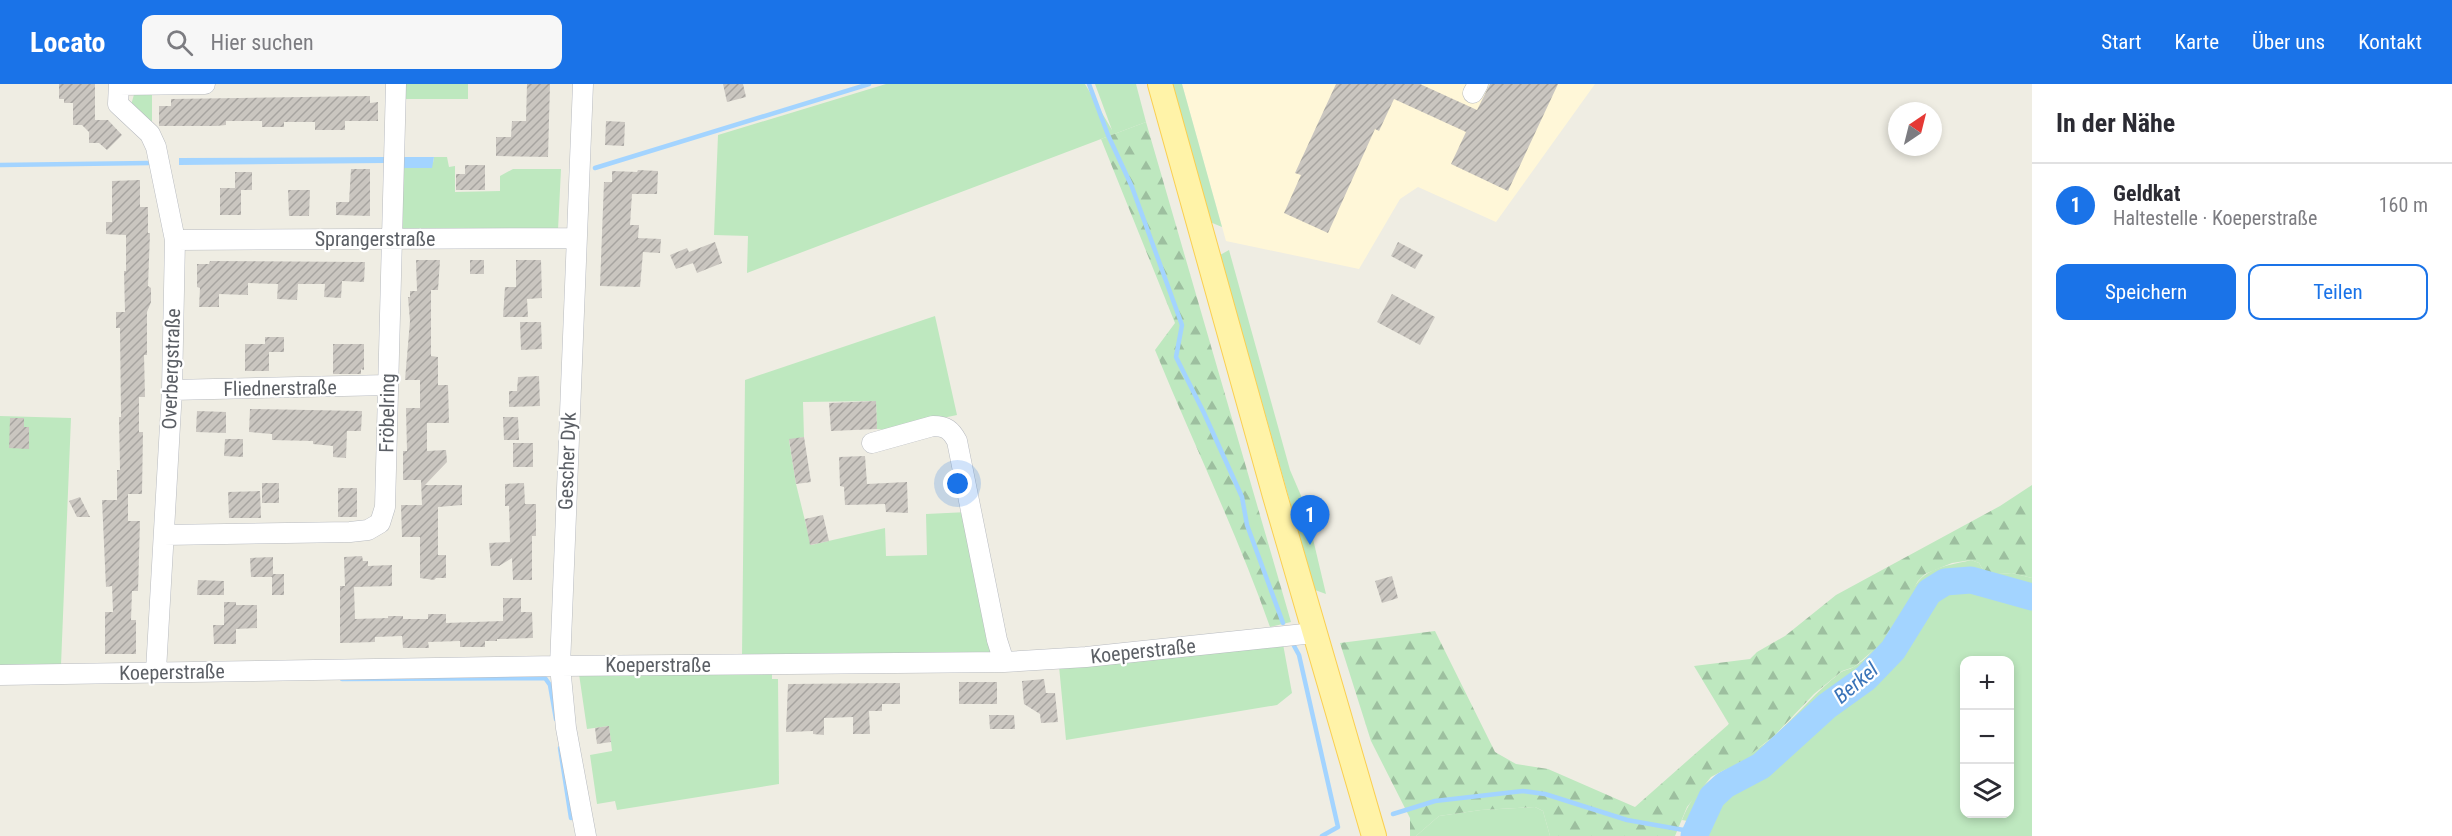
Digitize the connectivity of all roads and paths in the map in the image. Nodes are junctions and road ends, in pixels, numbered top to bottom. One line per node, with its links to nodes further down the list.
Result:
1 (205, 84): 5 (street)
2 (396, 84): 7 (street, Fröbelring)
3 (583, 84): 6 (street, Gescher Dyk)
4 (1160, 84): 13 (main road)
5 (119, 85): 8 (street, Overbergstraße)
6 (576, 238): 7 (street, Sprangerstraße); 15 (street, Gescher Dyk)
7 (391, 239): 8 (street, Sprangerstraße); 9 (street, Fröbelring)
8 (175, 240): 10 (street, Overbergstraße)
9 (388, 385): 10 (street, Fliednerstraße); 12 (street, Fröbelring)
10 (172, 390): 12 (street, Overbergstraße)
11 (872, 443): 14 (street)
12 (164, 535): 16 (street, Overbergstraße)
13 (1314, 633): 14 (street, Koeperstraße); 19 (main road)
14 (1004, 662): 15 (street, Koeperstraße)
15 (560, 666): 16 (street, Koeperstraße); 18 (street, Gescher Dyk)
16 (156, 671): 17 (street, Koeperstraße)
17 (0, 675)
18 (586, 836)
19 (1374, 836)

